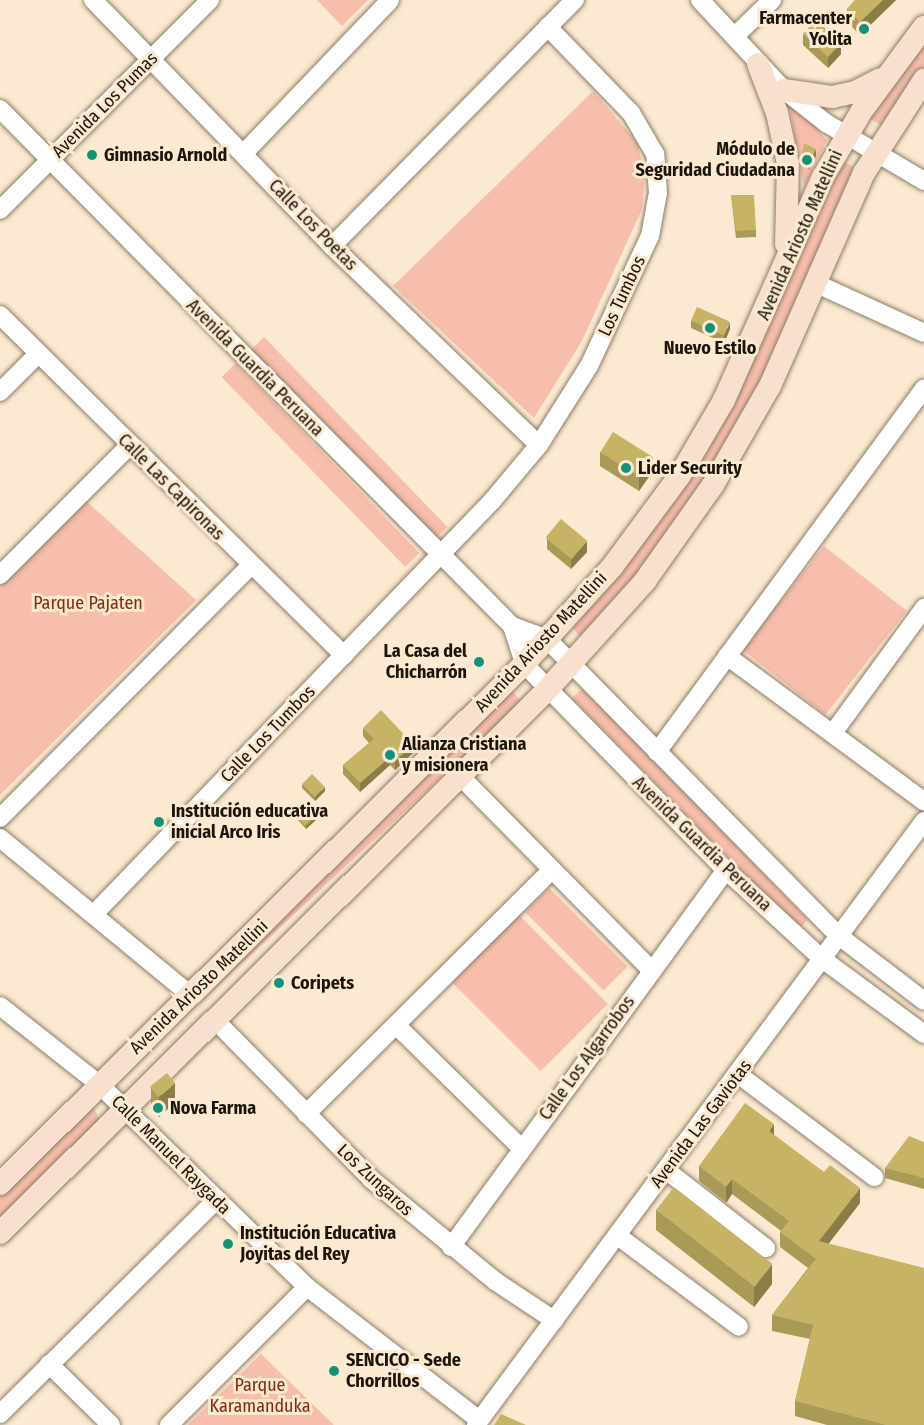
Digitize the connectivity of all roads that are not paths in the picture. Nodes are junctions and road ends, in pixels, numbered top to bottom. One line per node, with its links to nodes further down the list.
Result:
1 (93, 0): 10 (street, Calle Los Poetas)
2 (210, 0): 10 (street, Avenida Los Pumas)
3 (390, 0): 17 (street)
4 (575, 0): 7 (street)
5 (700, 0): 9 (street)
6 (772, 0): 9 (street)
7 (548, 27): 22 (street); 31 (street, Los Tumbos)
8 (924, 27): 12 (main road, Avenida Ariosto Matellini)
9 (735, 36): 11 (street)
10 (152, 58): 17 (street, Calle Los Poetas); 19 (street, Avenida Los Pumas)
11 (759, 64): 14 (street); 23 (main road)
12 (886, 75): 14 (main road); 16 (main road, Avenida Ariosto Matellini)
13 (924, 80): 18 (main road, Avenida Ariosto Matellini)
14 (784, 90): 16 (street)
15 (0, 109): 19 (street, Avenida Guardia Peruana)
16 (846, 135): 18 (street); 23 (main road, Avenida Ariosto Matellini)
17 (244, 153): 22 (street, Calle Los Poetas)
18 (875, 154): 20 (street); 24 (main road, Avenida Ariosto Matellini)
19 (51, 158): 21 (street, Avenida Los Pumas); 32 (street, Avenida Guardia Peruana)
20 (924, 181)
21 (0, 210)
22 (332, 246): 31 (street, Calle Los Poetas)
23 (782, 268): 37 (main road, Avenida Ariosto Matellini)
24 (815, 283): 26 (street); 41 (main road, Avenida Ariosto Matellini)
25 (0, 315): 27 (street, Calle Las Capironas)
26 (924, 333)
27 (38, 354): 29 (street); 30 (street, Calle Las Capironas)
28 (924, 389): 39 (street)
29 (0, 392)
30 (130, 445): 33 (street, Calle Las Capironas); 34 (street)
31 (539, 445): 32 (street, Los Tumbos)
32 (441, 553): 36 (street, Avenida Guardia Peruana); 38 (street, Calle Los Tumbos)
33 (250, 566): 38 (street, Calle Las Capironas); 47 (street)
34 (0, 575)
35 (924, 608): 43 (street)
36 (512, 626): 37 (street, Avenida Guardia Peruana); 40 (street, Avenida Guardia Peruana)
37 (547, 639): 40 (main road, Avenida Ariosto Matellini); 41 (street, Avenida Guardia Peruana)
38 (344, 656): 52 (street, Calle Los Tumbos)
39 (727, 656): 43 (street); 44 (street)
40 (524, 664): 42 (street, Avenida Guardia Peruana); 56 (main road, Avenida Ariosto Matellini)
41 (571, 664): 42 (main road, Avenida Ariosto Matellini); 44 (street, Avenida Guardia Peruana)
42 (547, 690): 45 (main road, Avenida Ariosto Matellini); 51 (street, Avenida Guardia Peruana)
43 (832, 734): 46 (street)
44 (657, 752): 53 (street, Avenida Guardia Peruana)
45 (461, 777): 50 (street); 59 (main road, Avenida Ariosto Matellini)
46 (924, 801)
47 (0, 818)
48 (924, 821): 53 (street, Avenida Las Gaviotas)
49 (0, 838): 52 (street)
50 (552, 870): 55 (street); 60 (street)
51 (726, 870): 54 (street, Avenida Guardia Peruana); 55 (street, Calle Los Algarrobos)
52 (94, 914): 56 (street)
53 (838, 935): 54 (street, Avenida Las Gaviotas); 57 (street, Avenida Guardia Peruana)
54 (821, 958): 61 (street, Avenida Guardia Peruana); 62 (street, Avenida Las Gaviotas)
55 (652, 971): 66 (street, Calle Los Algarrobos)
56 (192, 996): 63 (main road, Avenida Ariosto Matellini)
57 (924, 1001)
58 (0, 1006): 63 (street, Calle Manuel Raygada)
59 (214, 1019): 64 (main road, Avenida Ariosto Matellini); 65 (street, Los Zungaros)
60 (396, 1026): 65 (street); 66 (street)
61 (924, 1034)
62 (738, 1074): 67 (street, Avenida Las Gaviotas); 68 (street)
63 (100, 1085): 64 (street, Calle Manuel Raygada); 69 (main road, Avenida Ariosto Matellini)
64 (126, 1110): 70 (street, Calle Manuel Raygada); 71 (main road, Avenida Ariosto Matellini)
65 (306, 1114): 73 (street, Los Zungaros)
66 (521, 1148): 73 (street, Calle Los Algarrobos)
67 (666, 1170): 72 (street, Avenida Las Gaviotas); 74 (street)
68 (874, 1178)
69 (0, 1184)
70 (216, 1200): 75 (street, Calle Manuel Raygada); 78 (street)
71 (0, 1233)
72 (618, 1236): 76 (street, Avenida Las Gaviotas); 77 (street)
73 (451, 1247): 76 (street, Los Zungaros)
74 (766, 1248)
75 (307, 1287): 80 (street, Calle Manuel Raygada); 82 (street)
76 (554, 1320): 80 (street, Avenida Las Gaviotas)
77 (739, 1327)
78 (49, 1364): 79 (street); 81 (street)
79 (0, 1414)
80 (478, 1423)
81 (111, 1425)
82 (169, 1425)

